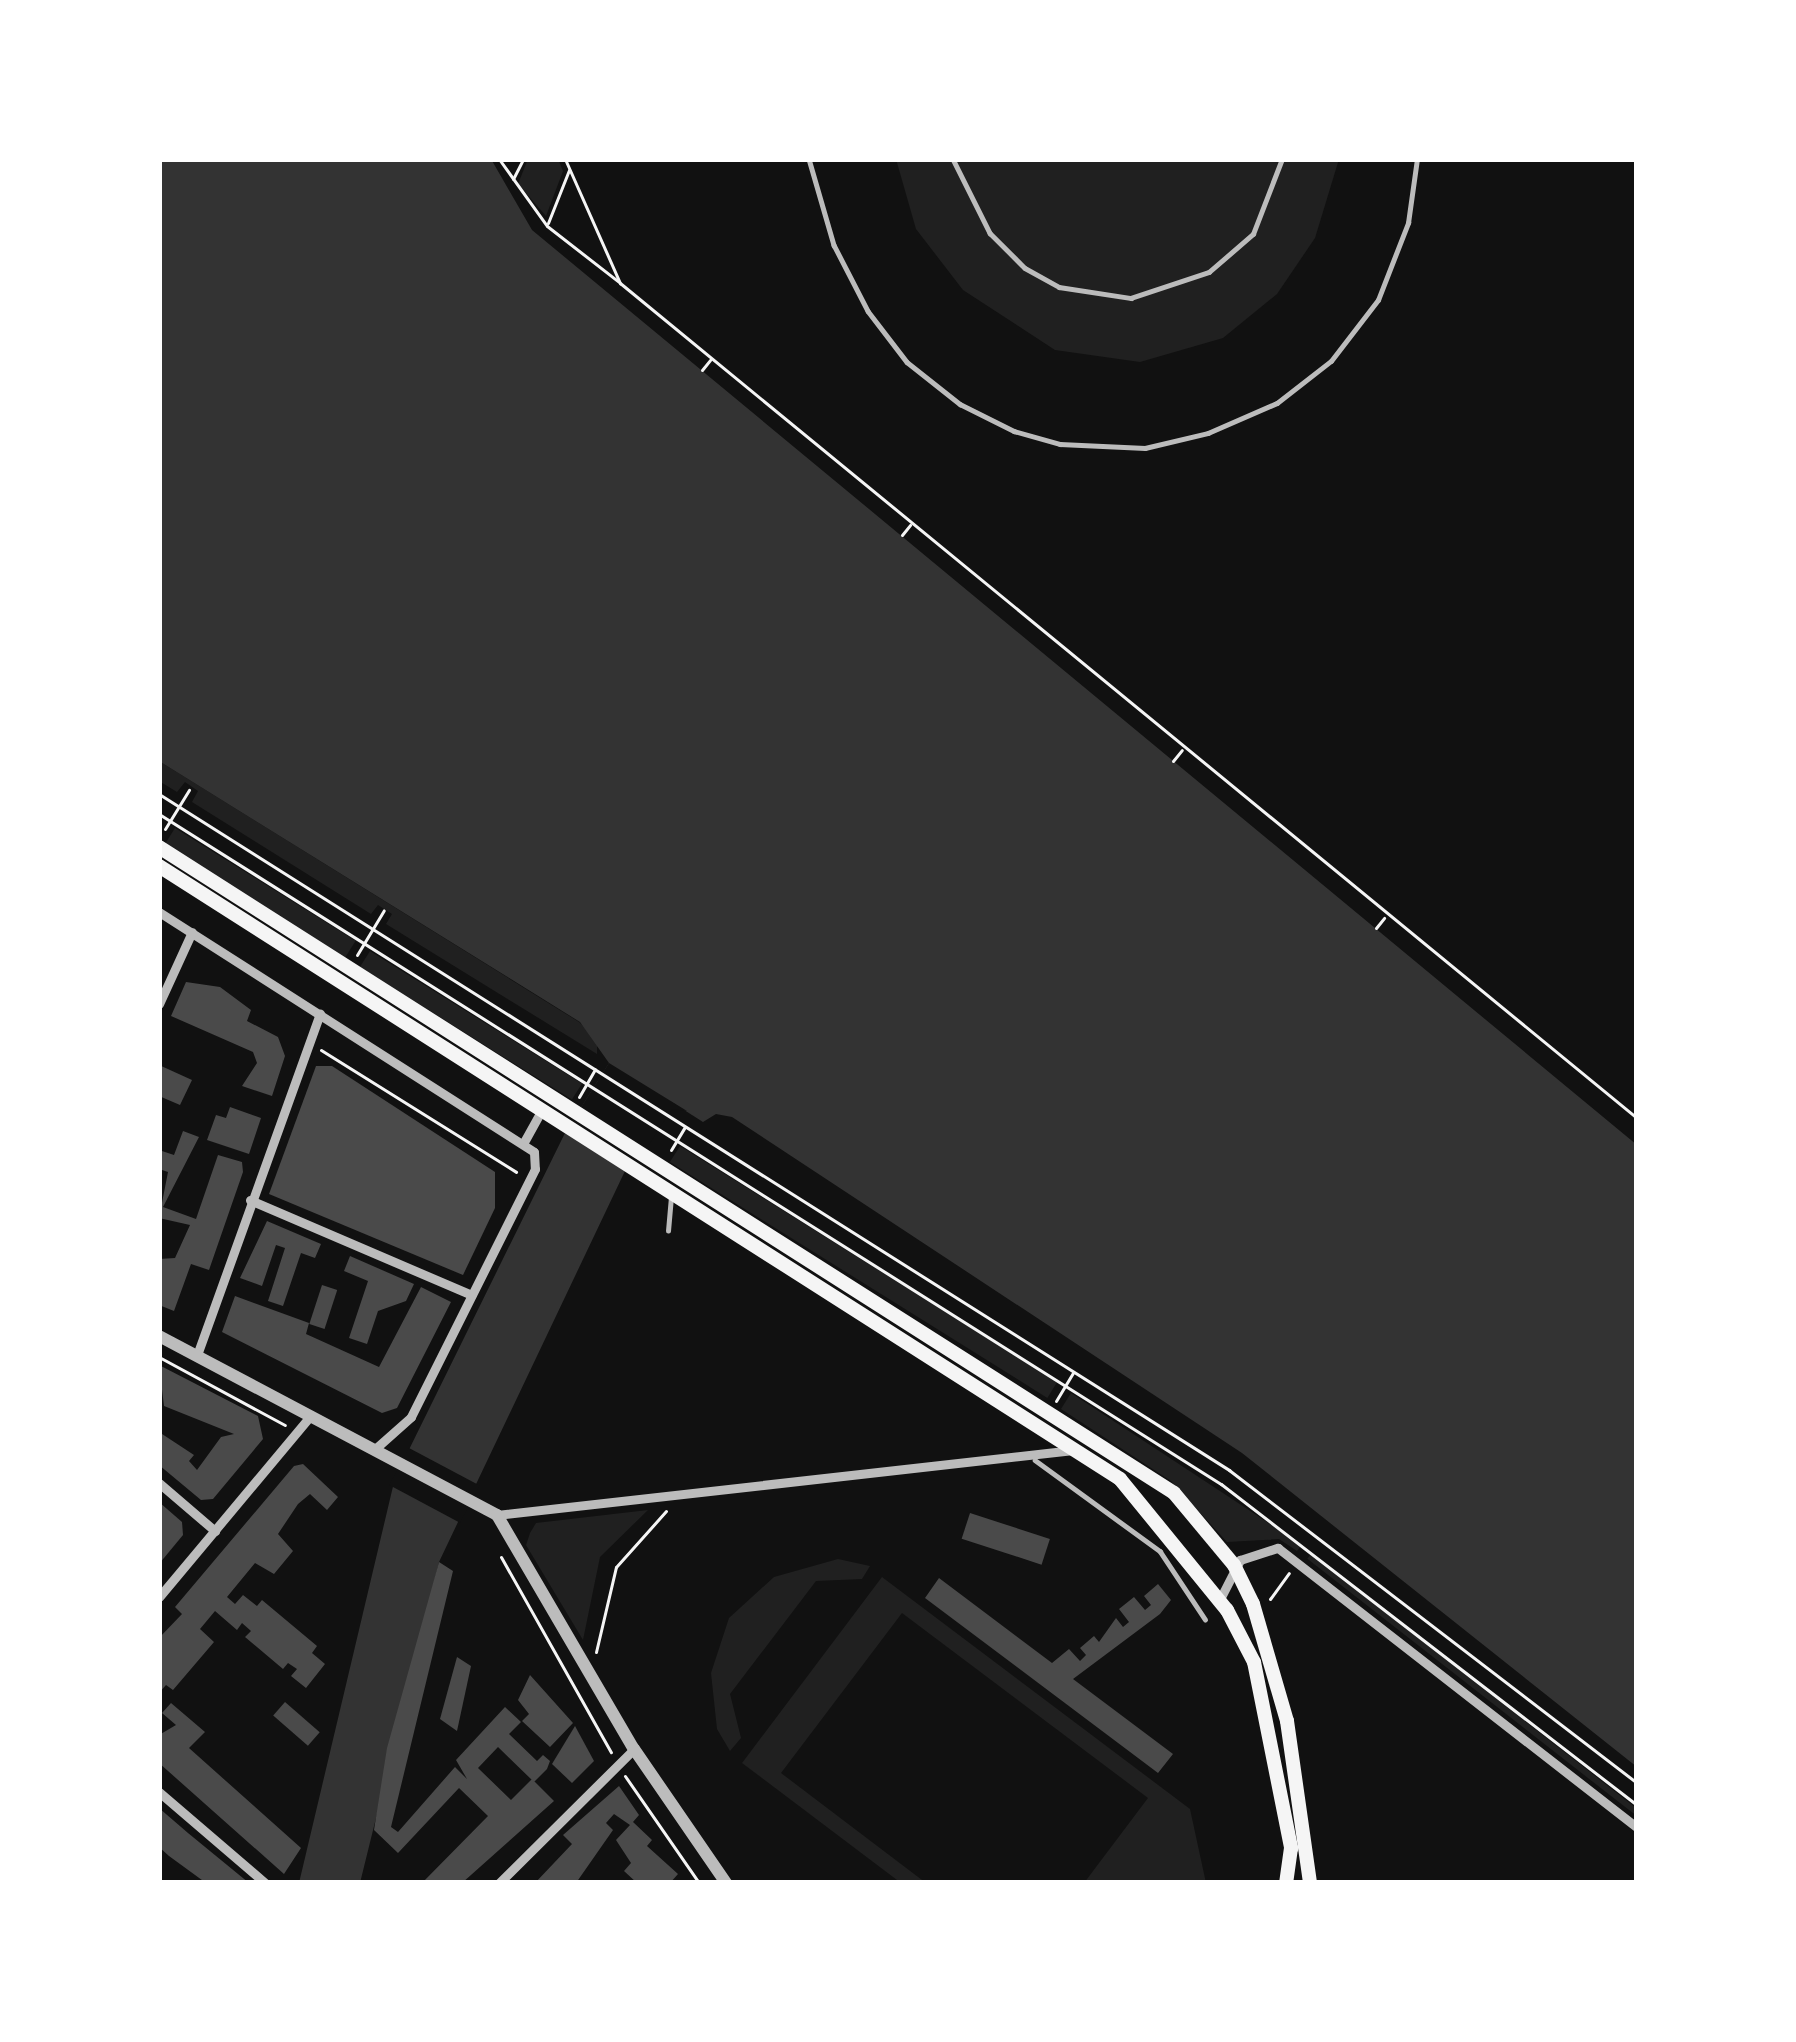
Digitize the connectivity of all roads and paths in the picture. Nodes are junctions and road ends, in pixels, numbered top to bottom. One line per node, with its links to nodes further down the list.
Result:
1 (499, 159): 9 (path)
2 (523, 159): 9 (path)
3 (565, 159): 8 (path)
4 (809, 159): 7 (lane)
5 (953, 159): 6 (lane)
6 (1282, 159)
7 (1417, 159)
8 (569, 169): 10 (path); 11 (path)
9 (512, 182): 10 (path)
10 (547, 226): 11 (path)
11 (620, 283): 12 (path)
12 (712, 358): 13 (path); 14 (path)
13 (702, 370)
14 (911, 524): 15 (path); 16 (path)
15 (902, 535)
16 (1183, 748): 17 (path); 29 (path)
17 (1173, 760)
18 (189, 790): 20 (path)
19 (159, 794): 20 (path)
20 (179, 806): 22 (path); 25 (path)
21 (159, 814): 22 (path)
22 (170, 821): 23 (path); 26 (path)
23 (159, 843): 35 (main road)
24 (159, 866): 42 (main road)
25 (286, 873): 26 (path); 30 (path)
26 (277, 889): 33 (path)
27 (384, 910): 30 (path)
28 (159, 912): 32 (street)
29 (1386, 917): 31 (path); 44 (path)
30 (374, 928): 33 (path); 34 (path)
31 (1376, 928)
32 (192, 932): 37 (street); 39 (street)
33 (363, 943): 35 (path); 36 (path)
34 (422, 958): 36 (path); 38 (path)
35 (349, 967): 43 (main road)
36 (412, 974): 40 (path)
37 (159, 1004)
38 (507, 1012): 40 (path); 48 (path)
39 (320, 1013): 45 (street); 50 (street)
40 (497, 1027): 51 (path)
41 (319, 1048): 47 (path)
42 (543, 1108): 43 (main road); 45 (street)
43 (570, 1115): 46 (main road)
44 (1637, 1118)
45 (524, 1142): 55 (street)
46 (658, 1171): 49 (main road); 63 (main road)
47 (521, 1176)
48 (784, 1188): 51 (path); 53 (path)
49 (672, 1189): 52 (lane); 67 (main road)
50 (250, 1200): 55 (street); 59 (street)
51 (774, 1203): 54 (path)
52 (668, 1231)
53 (880, 1249): 54 (path); 56 (path)
54 (872, 1264): 57 (path)
55 (472, 1295): 68 (street)
56 (974, 1308): 57 (path); 61 (path)
57 (965, 1323): 62 (path)
58 (159, 1336): 59 (street)
59 (196, 1355): 64 (street)
60 (159, 1357): 65 (path)
61 (1074, 1372): 62 (path); 66 (path)
62 (1065, 1386): 63 (path); 69 (path)
63 (1051, 1408): 79 (main road)
64 (311, 1415): 65 (street); 68 (street)
65 (296, 1433): 74 (street)
66 (1178, 1437): 69 (path); 75 (path)
67 (1078, 1447): 70 (street); 81 (main road)
68 (375, 1449): 73 (street)
69 (1170, 1452): 77 (path)
70 (1035, 1460): 72 (street); 83 (lane)
71 (159, 1483): 74 (street)
72 (681, 1497): 73 (street); 86 (path)
73 (497, 1515): 86 (street)
74 (215, 1531): 80 (street)
75 (1318, 1534): 77 (path); 84 (path)
76 (496, 1547): 87 (path)
77 (1308, 1547): 78 (path); 85 (path)
78 (1298, 1560): 79 (street); 82 (path); 95 (street)
79 (1234, 1565): 81 (street); 82 (main road)
80 (159, 1598)
81 (1220, 1601): 100 (main road)
82 (1253, 1604): 101 (main road)
83 (1205, 1619)
84 (1443, 1630): 85 (path); 88 (path)
85 (1433, 1642): 90 (path)
86 (587, 1667): 87 (path); 89 (street)
87 (569, 1677): 91 (path)
88 (1578, 1736): 90 (path); 92 (path)
89 (634, 1749): 91 (street); 99 (street)
90 (1568, 1750): 94 (path)
91 (618, 1765): 97 (street); 98 (path)
92 (1637, 1783)
93 (159, 1792): 96 (street)
94 (1636, 1801)
95 (1637, 1827)
96 (265, 1883)
97 (500, 1883)
98 (699, 1883)
99 (726, 1883)
100 (1286, 1883)
101 (1310, 1883)

